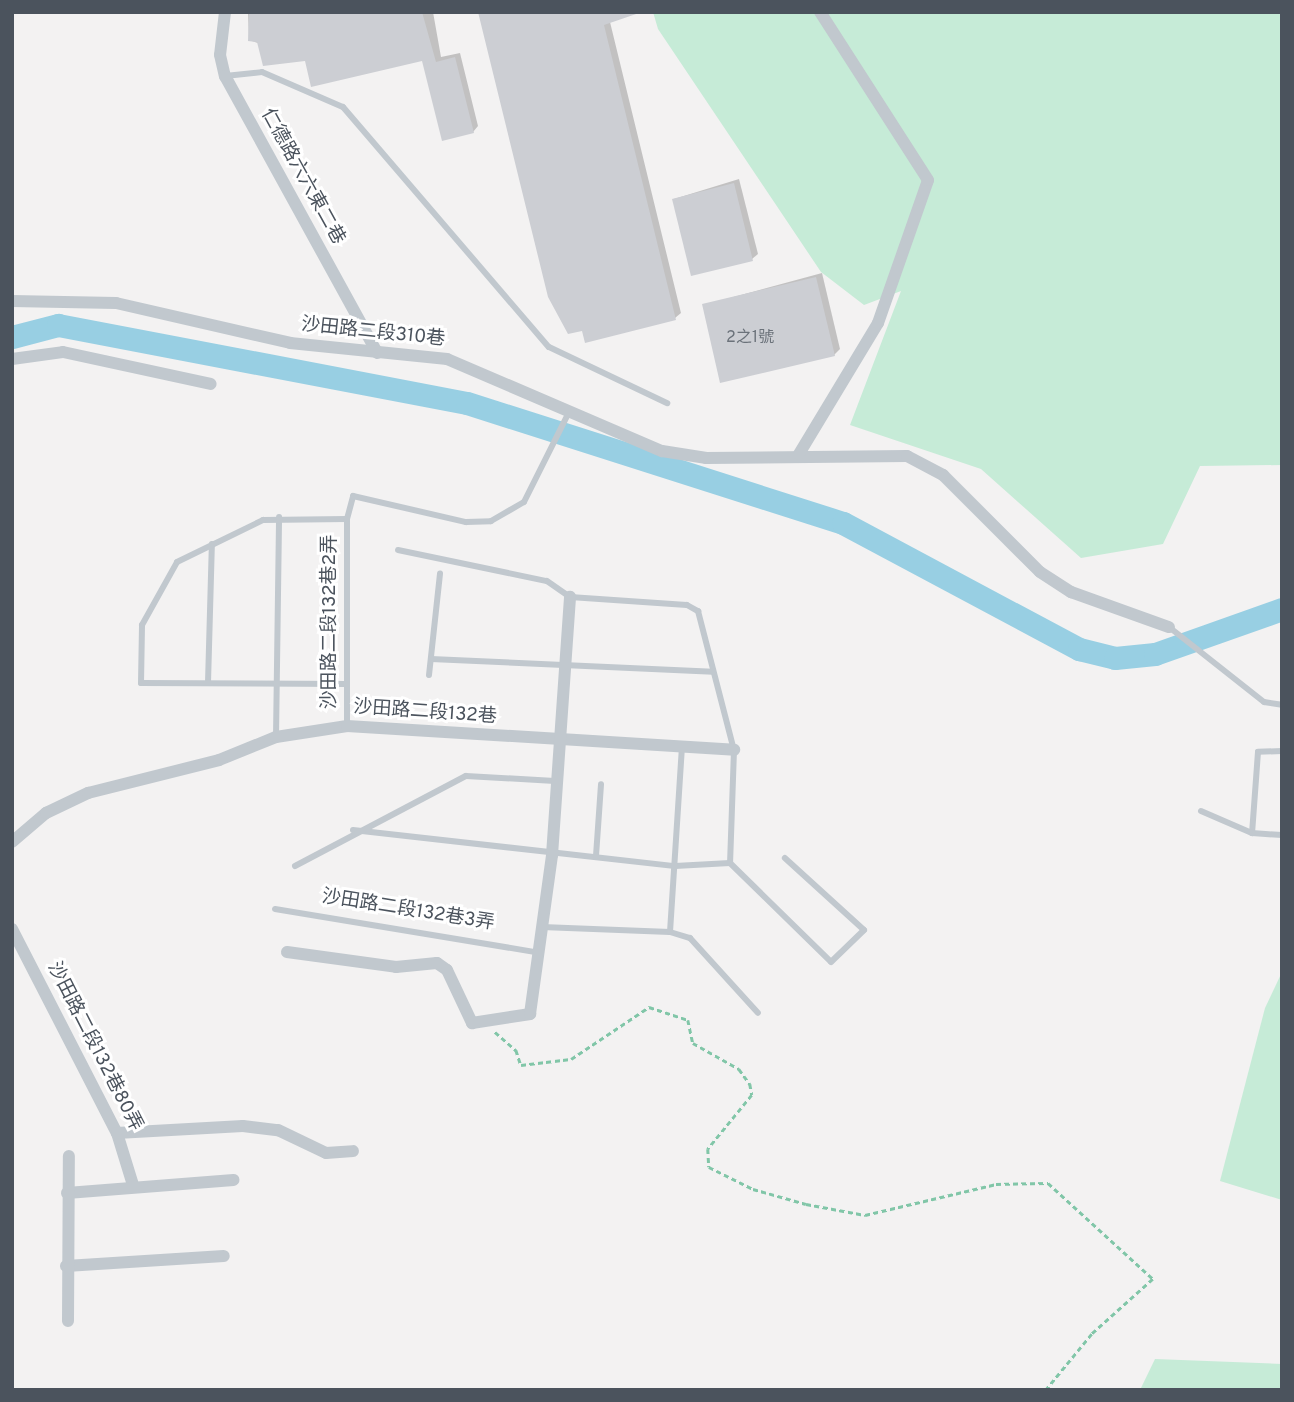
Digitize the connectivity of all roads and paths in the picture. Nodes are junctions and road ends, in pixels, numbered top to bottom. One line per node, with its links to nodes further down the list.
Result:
1 (225, 12): 3 (street, 仁德路六六東二巷)
2 (820, 12): 10 (street)
3 (225, 76): 5 (street, 仁德路六六東二巷); 8 (lane)
4 (12, 302): 5 (street, 沙田路二段310巷)
5 (377, 353): 9 (street, 沙田路二段310巷)
6 (12, 359): 7 (street)
7 (211, 384)
8 (667, 403)
9 (570, 410): 10 (street, 沙田路二段310巷); 12 (lane)
10 (799, 454): 17 (street, 沙田路二段310巷)
11 (279, 517): 12 (lane); 13 (lane); 23 (lane)
12 (347, 519): 24 (lane, 沙田路二段132巷2弄)
13 (212, 544): 22 (lane); 22 (lane)
14 (398, 550): 16 (lane)
15 (440, 574): 18 (lane)
16 (570, 597): 19 (street); 20 (lane)
17 (1169, 627): 25 (lane)
18 (431, 659): 19 (lane); 21 (lane)
19 (562, 667): 20 (lane); 28 (street)
20 (713, 672): 30 (lane)
21 (429, 675)
22 (208, 683): 23 (lane)
23 (276, 683): 24 (lane); 27 (lane)
24 (347, 684): 26 (lane, 沙田路二段132巷2弄)
25 (1282, 705)
26 (346, 726): 27 (street, 沙田路二段132巷); 28 (street, 沙田路二段132巷)
27 (276, 737): 38 (street, 沙田路二段132巷)
28 (558, 740): 29 (street, 沙田路二段132巷); 32 (street)
29 (682, 747): 30 (street, 沙田路二段132巷); 44 (lane)
30 (734, 750): 42 (lane)
31 (1282, 751): 36 (lane)
32 (555, 781): 35 (lane); 39 (street)
33 (601, 784): 40 (lane)
34 (1200, 811): 36 (lane)
35 (353, 830): 39 (lane); 43 (lane)
36 (1252, 833): 37 (lane)
37 (1282, 835)
38 (12, 842)
39 (552, 855): 40 (lane); 46 (street)
40 (596, 856): 44 (lane)
41 (785, 858): 42 (lane)
42 (730, 863): 44 (lane)
43 (295, 866)
44 (675, 866): 48 (lane)
45 (275, 909): 49 (lane, 沙田路二段132巷3弄)
46 (540, 927): 48 (lane); 49 (street)
47 (12, 929): 53 (street, 沙田路二段132巷80弄)
48 (670, 932): 51 (lane)
49 (535, 951): 52 (street)
50 (287, 952): 52 (street)
51 (758, 1013)
52 (472, 1023): 62 (path)
53 (117, 1133): 54 (street); 57 (street, 沙田路二段132巷80弄)
54 (353, 1151)
55 (69, 1156): 58 (street)
56 (233, 1180): 57 (street)
57 (133, 1185): 58 (street)
58 (67, 1193): 60 (street)
59 (224, 1256): 60 (street)
60 (66, 1266): 61 (street)
61 (68, 1321)
62 (1046, 1390)

